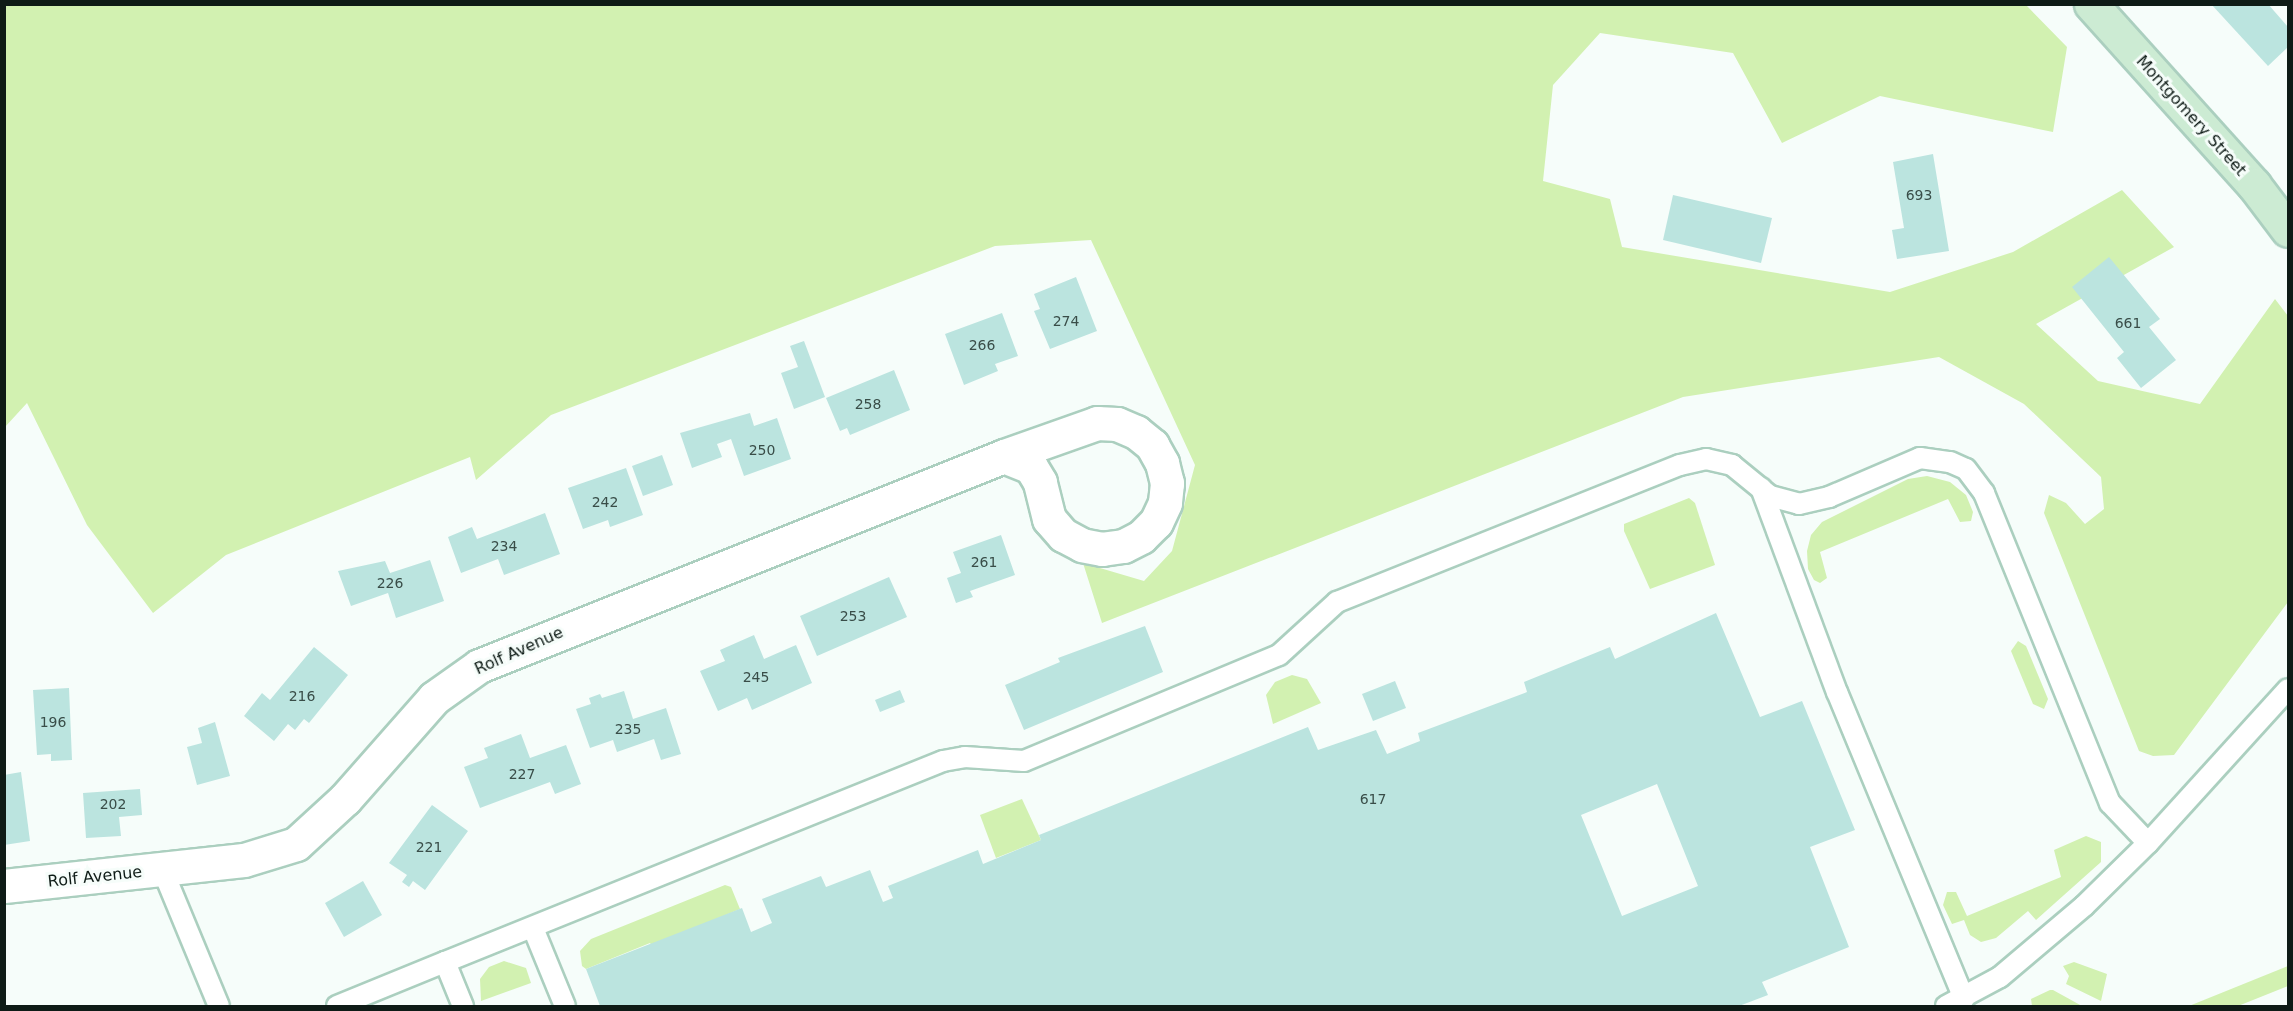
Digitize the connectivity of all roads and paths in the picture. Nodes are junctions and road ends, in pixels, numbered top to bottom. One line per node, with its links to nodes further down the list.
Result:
1 (2091, 4): 2 (main road, Montgomery Street)
2 (2289, 230)
3 (1004, 456): 3 (street, Rolf Avenue); 7 (street, Rolf Avenue)
4 (1761, 488): 6 (lane); 9 (lane); 11 (lane)
5 (2289, 688): 6 (lane)
6 (2148, 843): 11 (lane)
7 (163, 871): 8 (street, Rolf Avenue); 12 (lane)
8 (4, 886)
9 (533, 928): 10 (lane); 15 (lane)
10 (445, 962): 13 (lane); 14 (lane)
11 (1955, 1003)
12 (219, 1006)
13 (337, 1006)
14 (463, 1006)
15 (565, 1006)

